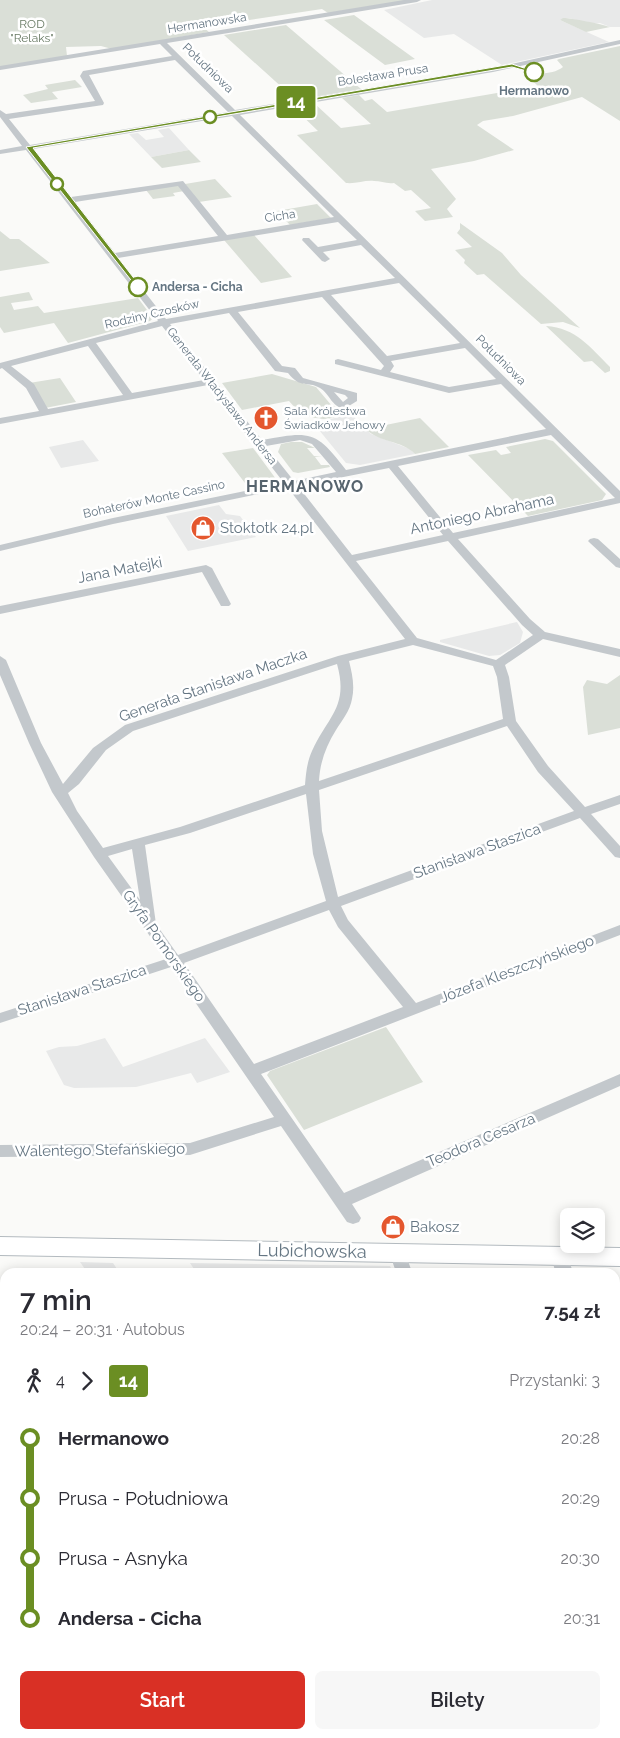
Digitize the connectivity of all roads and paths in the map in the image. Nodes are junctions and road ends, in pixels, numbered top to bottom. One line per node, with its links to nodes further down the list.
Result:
1 (417, 0): 2 (street, Hermanowska)
2 (161, 41): 4 (street, Południowa); 5 (street, Hermanowska)
3 (620, 42): 6 (street, Bolesława Prusa)
4 (177, 58): 6 (street, Południowa); 7 (street)
5 (0, 68)
6 (234, 113): 8 (street, Bolesława Prusa); 11 (street, Południowa)
7 (2, 114): 8 (street, Generała Władysława Andersa)
8 (29, 147): 9 (street, Bolesława Prusa); 10 (street, Generała Władysława Andersa)
9 (0, 152)
10 (70, 200): 12 (street); 16 (street, Generała Władysława Andersa)
11 (340, 219): 12 (street, Cicha); 14 (street, Południowa)
12 (224, 237): 16 (street, Cicha)
13 (306, 240): 15 (street)
14 (363, 242): 15 (street); 18 (street, Południowa)
15 (316, 250): 17 (street)
16 (112, 256): 21 (street, Generała Władysława Andersa)
17 (324, 259)
18 (401, 280): 19 (street, Rodziny Czosków); 23 (street, Południowa)
19 (325, 294): 20 (street, Rodziny Czosków); 24 (street)
20 (231, 310): 21 (street, Rodziny Czosków); 30 (street)
21 (165, 322): 22 (street, Rodziny Czosków); 29 (street, Generała Władysława Andersa)
22 (90, 342): 26 (street, Rodziny Czosków); 31 (street)
23 (466, 344): 24 (street); 28 (street, Południowa)
24 (384, 359): 27 (street)
25 (338, 362): 27 (street)
26 (2, 365): 32 (street)
27 (383, 374): 28 (street)
28 (503, 381): 34 (street, Południowa)
29 (210, 382): 31 (street); 35 (street, Generała Władysława Andersa)
30 (324, 387)
31 (130, 397): 32 (street)
32 (45, 412): 33 (street)
33 (0, 421)
34 (554, 431): 36 (street, Bohaterów Monte Cassino); 39 (street, Południowa)
35 (260, 444): 37 (street); 38 (street, Generała Władysława Andersa)
36 (392, 465): 37 (street, Bohaterów Monte Cassino); 40 (street)
37 (343, 474): 38 (street, Bohaterów Monte Cassino)
38 (291, 485): 42 (street, Bohaterów Monte Cassino); 43 (street, Generała Władysława Andersa)
39 (620, 498): 40 (street, Antoniego Abrahama)
40 (450, 537): 43 (street, Antoniego Abrahama); 47 (street)
41 (594, 541): 44 (street)
42 (0, 548)
43 (350, 558): 48 (street, Generała Władysława Andersa)
44 (620, 565)
45 (225, 604): 46 (street, Jana Matejki)
46 (0, 610)
47 (541, 635): 49 (street); 52 (street)
48 (413, 641): 50 (street, Generała Stanisława Maczka); 52 (street)
49 (620, 654)
50 (342, 659): 54 (street); 55 (street, Generała Stanisława Maczka)
51 (0, 660): 55 (street, Gryfa Pomorskiego)
52 (498, 664): 53 (street)
53 (510, 721): 54 (street); 57 (street)
54 (312, 786): 58 (street); 61 (street)
55 (59, 792): 59 (street, Gryfa Pomorskiego)
56 (620, 798): 57 (street, Stanisława Staszica)
57 (582, 812): 60 (street); 61 (street, Stanisława Staszica)
58 (138, 842): 59 (street); 62 (street)
59 (99, 854): 62 (street, Gryfa Pomorskiego)
60 (620, 854)
61 (335, 903): 64 (street, Stanisława Staszica); 65 (street)
62 (150, 926): 64 (street, Gryfa Pomorskiego)
63 (620, 930): 65 (street, Józefa Kleszczyńskiego)
64 (174, 960): 66 (street, Stanisława Staszica); 67 (street, Gryfa Pomorskiego)
65 (413, 1009): 67 (street, Józefa Kleszczyńskiego)
66 (0, 1018)
67 (252, 1071): 69 (street, Gryfa Pomorskiego)
68 (620, 1080): 71 (street, Teodora Cesarza)
69 (285, 1119): 70 (street, Walentego Stefańskiego); 71 (street, Gryfa Pomorskiego)
70 (0, 1152)
71 (342, 1200): 72 (street, Gryfa Pomorskiego)
72 (353, 1218)
73 (1, 1246): 75 (street, Lubichowska)
74 (620, 1257): 76 (street, Lubichowska)
75 (400, 1262): 76 (street, Lubichowska)
76 (562, 1264)

